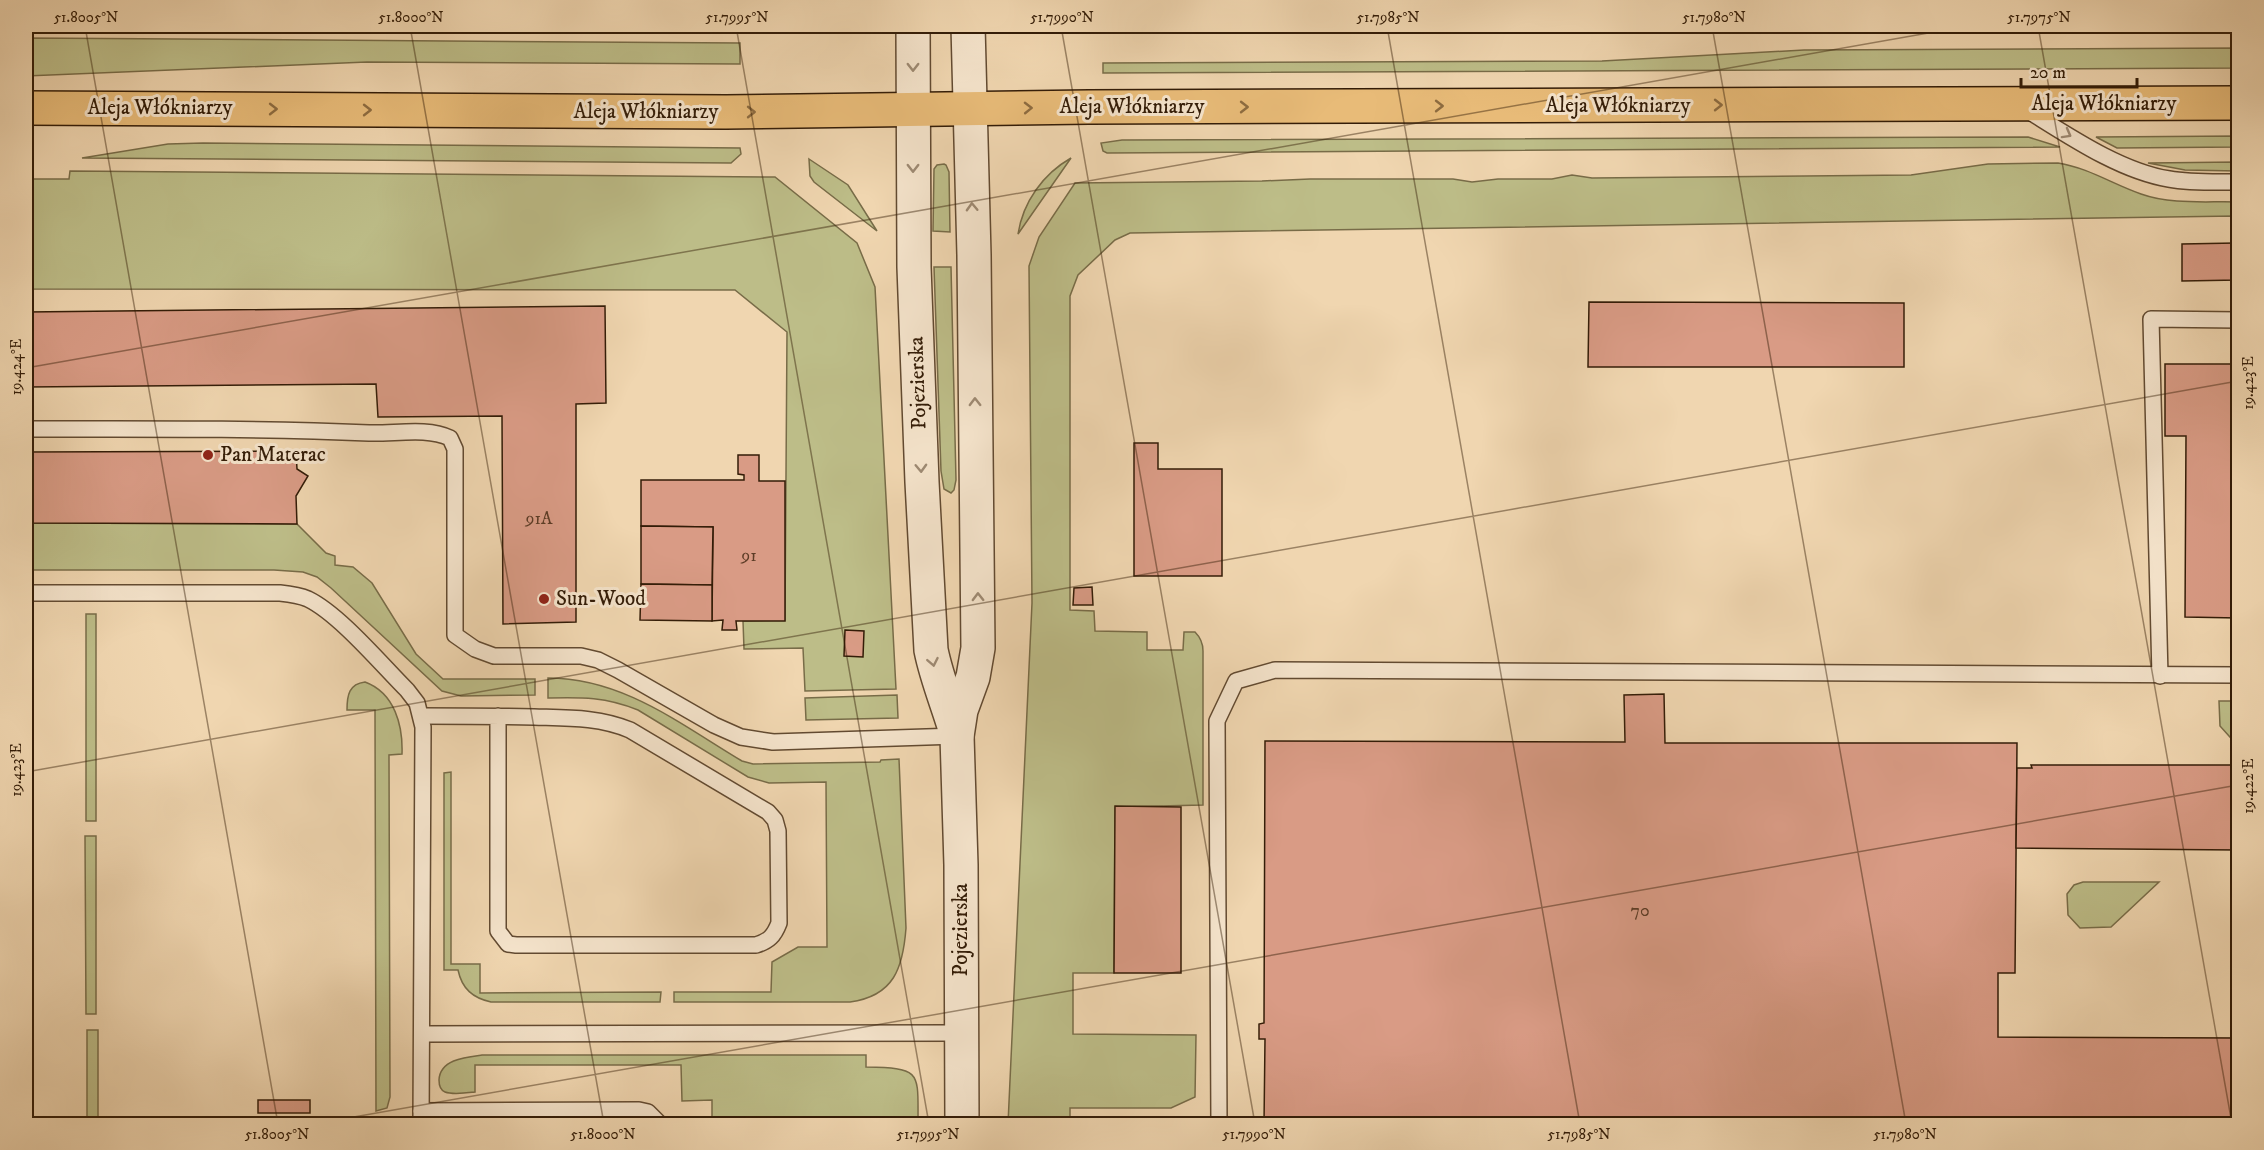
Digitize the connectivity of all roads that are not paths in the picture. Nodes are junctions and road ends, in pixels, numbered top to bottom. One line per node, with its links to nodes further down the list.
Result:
1 (913, 26): 7 (street, Pojezierska, one-way to 7)
2 (968, 26): 6 (street, Pojezierska)
3 (2238, 103): 4 (main road, Aleja Włókniarzy)
4 (2016, 104): 6 (main road, Aleja Włókniarzy, one-way to 4); 8 (lane, one-way to 8)
5 (26, 108): 7 (main road, Aleja Włókniarzy, one-way to 7)
6 (970, 109): 7 (main road, Aleja Włókniarzy); 16 (street, Pojezierska, one-way to 6)
7 (913, 110): 16 (street, Pojezierska, one-way to 16)
8 (2238, 182)
9 (2238, 320): 13 (lane)
10 (26, 429): 16 (lane)
11 (26, 593): 14 (lane)
12 (2238, 675): 13 (lane)
13 (2160, 676): 22 (lane)
14 (422, 716): 15 (lane); 18 (lane)
15 (498, 716): 15 (lane)
16 (957, 736): 17 (street, Pojezierska)
17 (961, 1033): 18 (lane); 21 (street, Pojezierska)
18 (422, 1034): 19 (lane)
19 (421, 1118): 20 (lane)
20 (660, 1125)
21 (962, 1125)
22 (1218, 1125)

